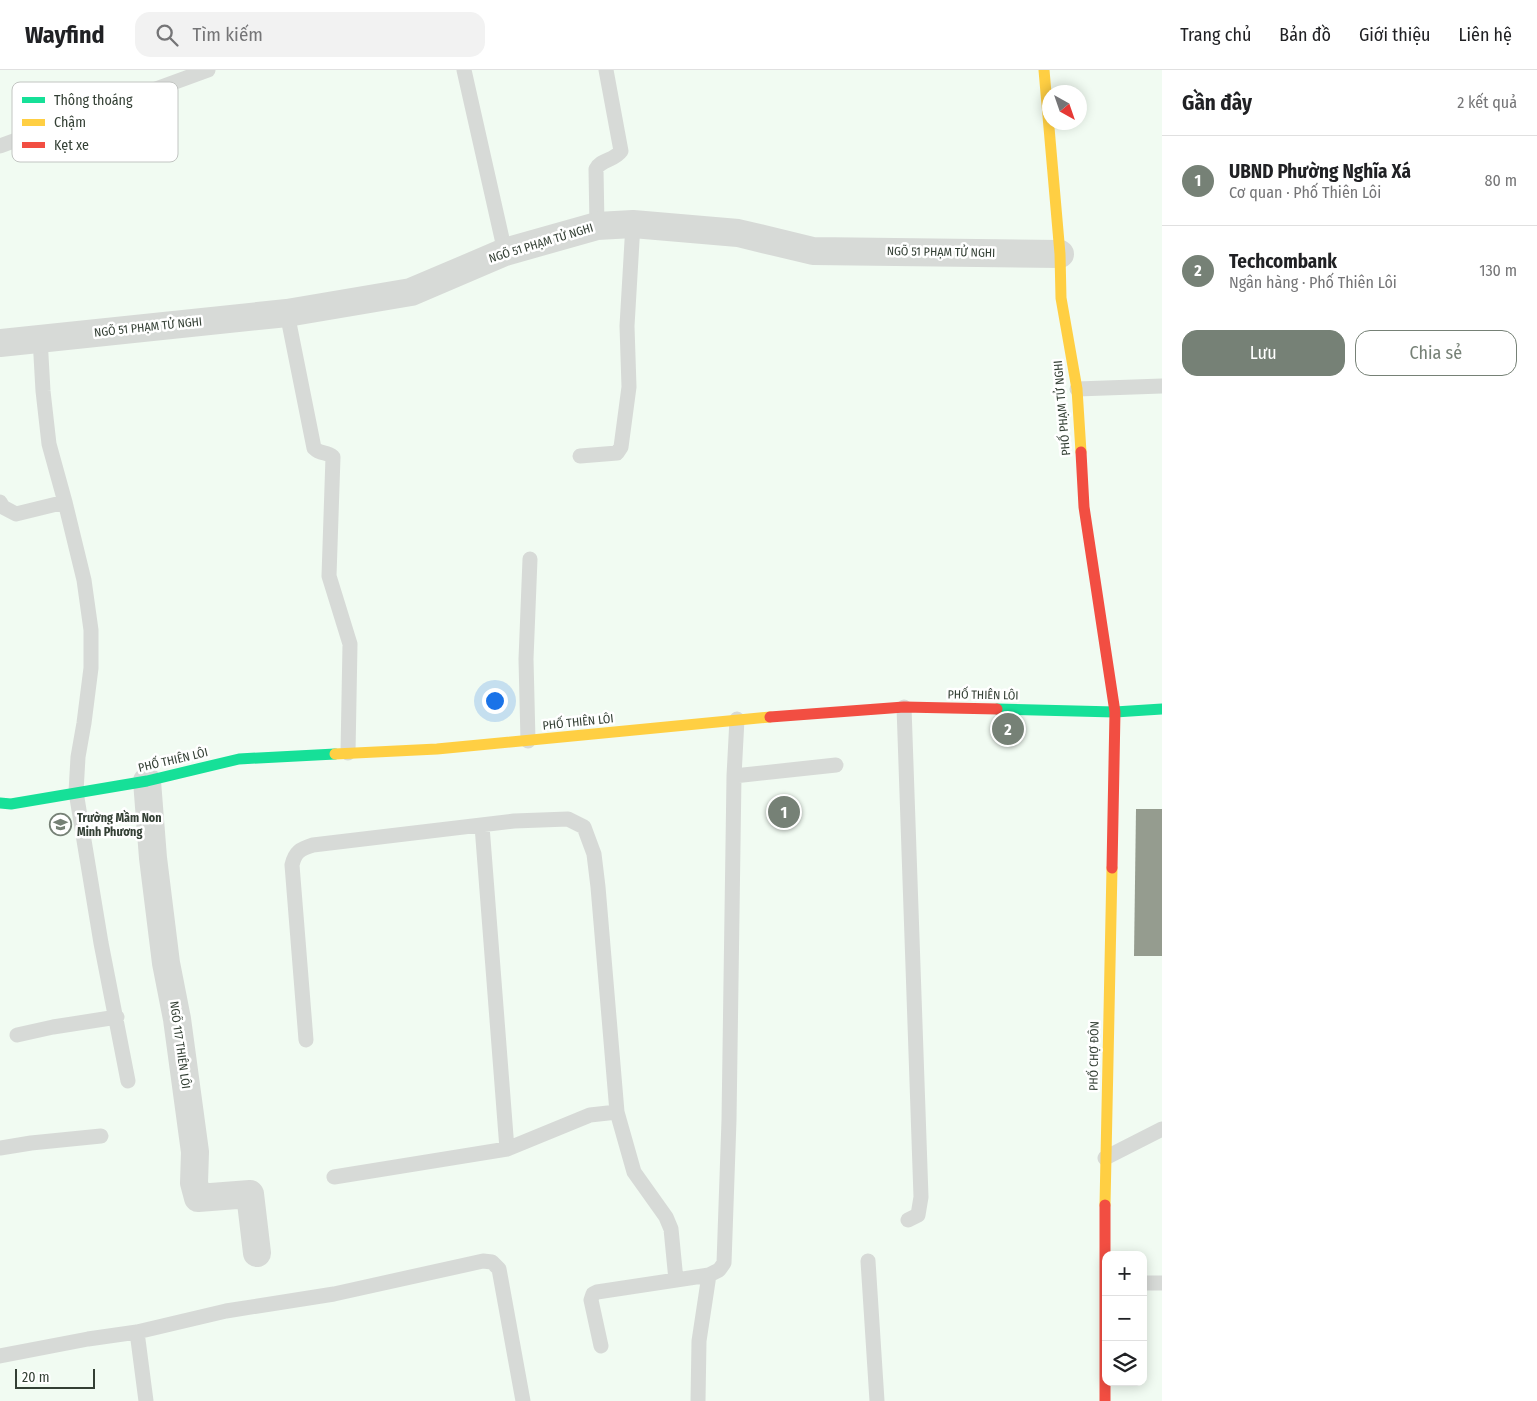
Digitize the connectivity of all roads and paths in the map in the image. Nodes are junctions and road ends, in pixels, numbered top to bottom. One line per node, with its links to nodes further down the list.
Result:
1 (208, 70): 5 (lane)
2 (464, 70): 10 (lane)
3 (606, 70): 9 (lane)
4 (1044, 70): 11 (street, PHỐ PHẠM TỬ NGHI)
5 (175, 82)
6 (12, 142): 7 (lane)
7 (0, 146)
8 (633, 224): 9 (street, NGÕ 51 PHẠM TỬ NGHI); 11 (street, NGÕ 51 PHẠM TỬ NGHI); 17 (lane)
9 (597, 226): 10 (street, NGÕ 51 PHẠM TỬ NGHI)
10 (505, 252): 12 (street, NGÕ 51 PHẠM TỬ NGHI)
11 (1060, 254): 16 (street, PHỐ PHẠM TỬ NGHI)
12 (287, 313): 13 (street, NGÕ 51 PHẠM TỬ NGHI); 26 (lane)
13 (40, 338): 14 (street, NGÕ 51 PHẠM TỬ NGHI); 19 (lane)
14 (0, 343)
15 (1162, 386): 16 (lane)
16 (1077, 389): 23 (street, PHỐ PHẠM TỬ NGHI)
17 (580, 456)
18 (0, 502): 19 (lane)
19 (65, 502): 30 (lane)
20 (530, 559): 25 (lane)
21 (904, 707): 23 (street, PHỐ THIÊN LÔI); 24 (street, PHỐ THIÊN LÔI); 44 (lane)
22 (1162, 709): 23 (street, PHỐ THIÊN LÔI)
23 (1115, 712): 42 (street, PHỐ CHỢ ĐÔN)
24 (737, 719): 25 (street, PHỐ THIÊN LÔI); 28 (lane)
25 (528, 742): 26 (street, PHỐ THIÊN LÔI)
26 (348, 753): 29 (street, PHỐ THIÊN LÔI)
27 (836, 765): 28 (lane)
28 (734, 776): 48 (lane)
29 (147, 781): 30 (street, PHỐ THIÊN LÔI); 46 (street, NGÕ 117 THIÊN LÔI)
30 (76, 792): 31 (street, PHỐ THIÊN LÔI); 33 (lane)
31 (0, 803)
32 (482, 826): 35 (lane); 37 (lane); 41 (lane)
33 (116, 1017): 34 (lane); 36 (lane)
34 (17, 1035)
35 (306, 1040)
36 (128, 1081)
37 (617, 1112): 41 (lane); 49 (lane)
38 (1162, 1129): 42 (lane)
39 (101, 1136): 40 (lane)
40 (0, 1148)
41 (507, 1149): 43 (lane)
42 (1105, 1158): 45 (street, PHỐ CHỢ ĐÔN)
43 (334, 1177)
44 (908, 1220)
45 (1105, 1251)
46 (257, 1254)
47 (868, 1261): 59 (lane)
48 (709, 1275): 49 (lane); 58 (lane)
49 (676, 1280): 54 (lane)
50 (1147, 1283): 51 (lane)
51 (1162, 1283)
52 (1105, 1296): 60 (street, PHỐ CHỢ ĐÔN)
53 (137, 1332): 55 (lane); 56 (lane); 57 (lane)
54 (601, 1346)
55 (0, 1356)
56 (146, 1401)
57 (523, 1401)
58 (698, 1401)
59 (877, 1401)
60 (1104, 1401)

